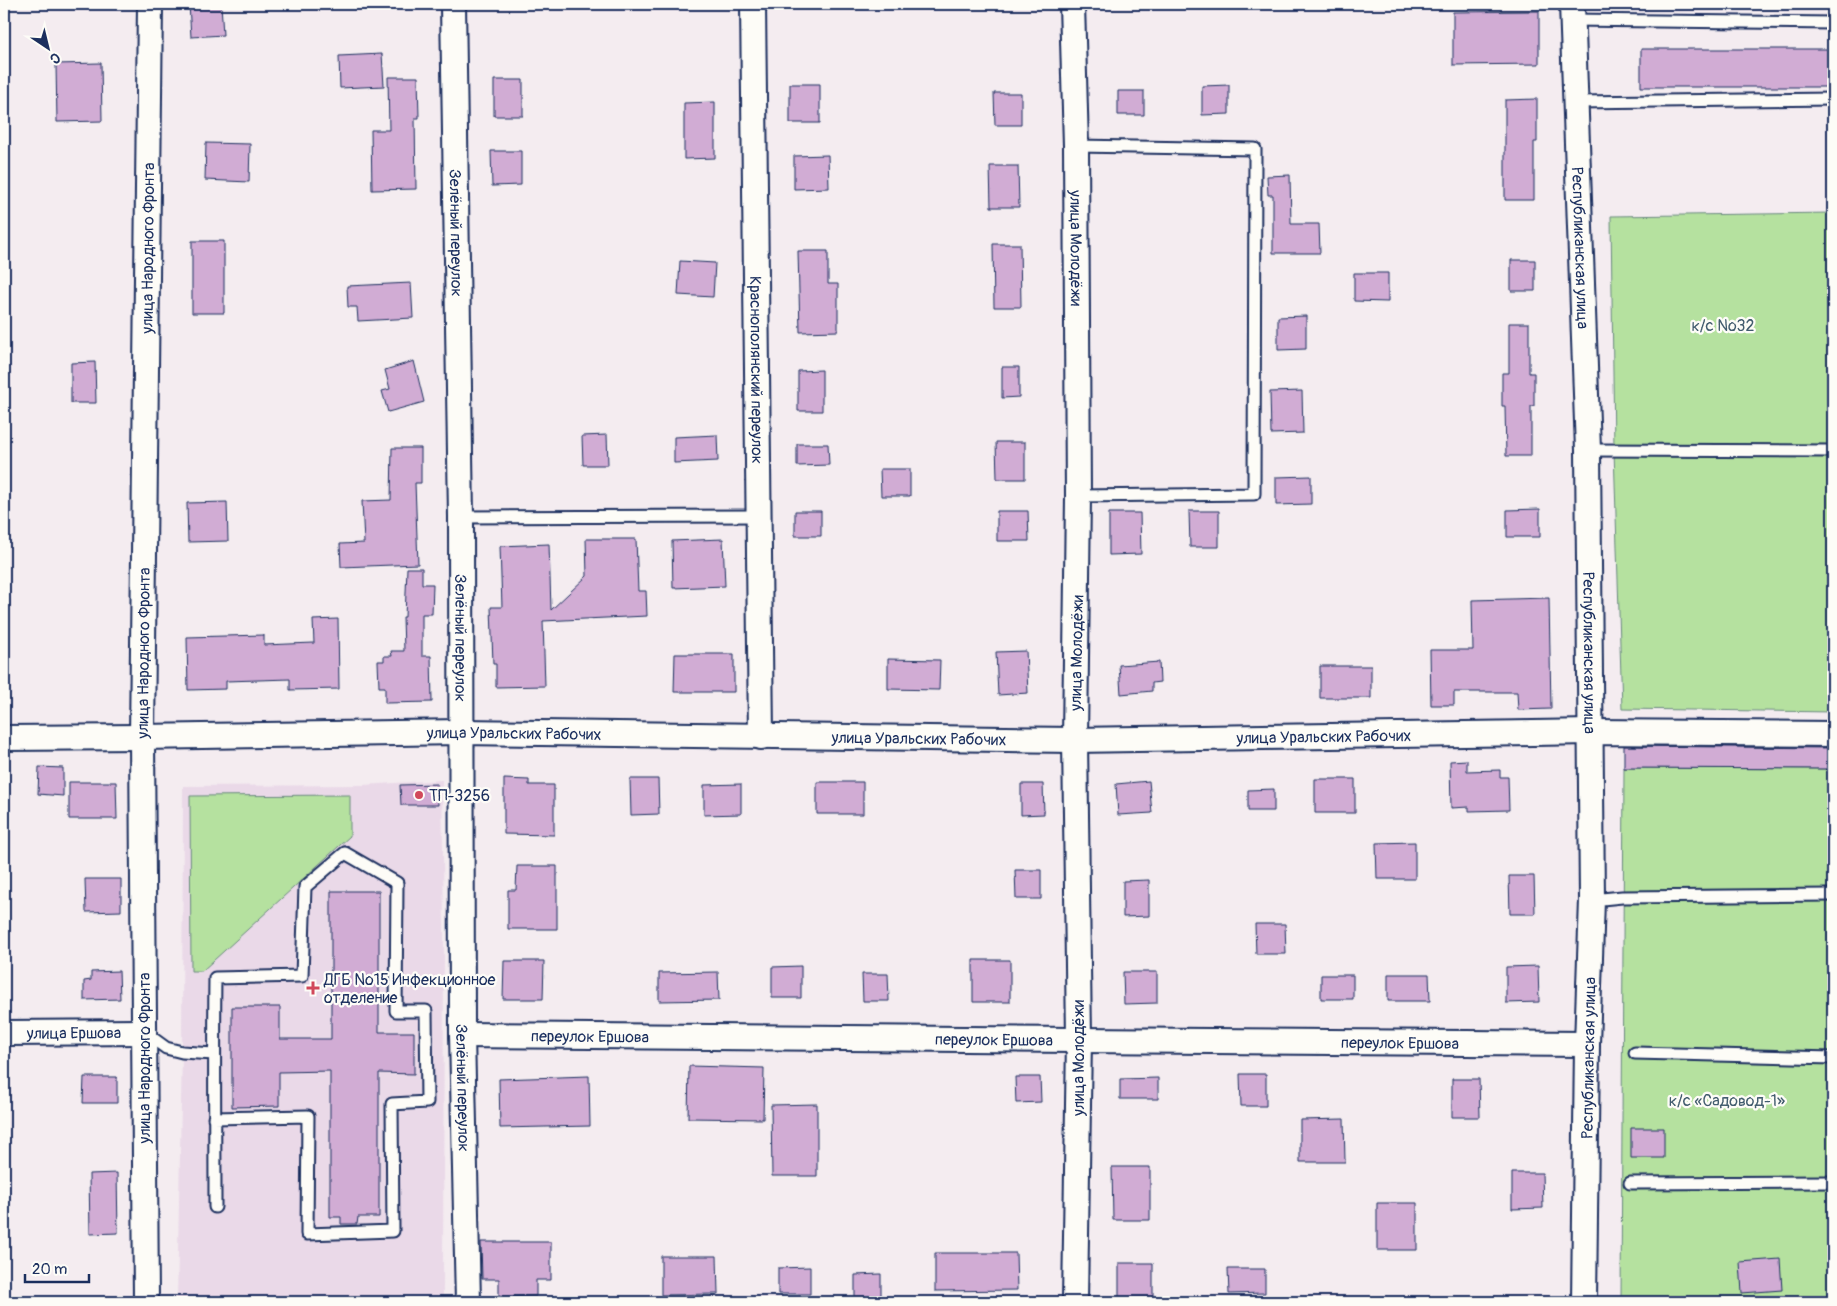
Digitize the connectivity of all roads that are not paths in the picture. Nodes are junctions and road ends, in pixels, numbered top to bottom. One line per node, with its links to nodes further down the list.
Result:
1 (150, 4): 18 (street, улица Народного Фронта)
2 (453, 4): 14 (street, Зелёный переулок)
3 (753, 4): 13 (street, Краснополянский переулок)
4 (1072, 4): 9 (street, улица Молодёжи)
5 (1572, 12): 6 (lane); 8 (street, Республиканская улица)
6 (1833, 23)
7 (1833, 98): 8 (lane)
8 (1576, 102): 10 (street, Республиканская улица)
9 (1076, 146): 12 (street, улица Молодёжи); 12 (lane)
10 (1588, 450): 11 (lane); 16 (street, Республиканская улица)
11 (1833, 451)
12 (1078, 496): 21 (street, улица Молодёжи)
13 (758, 516): 14 (lane); 19 (street, Краснополянский переулок)
14 (461, 517): 15 (street, Зелёный переулок)
15 (461, 732): 18 (street, улица Уральских Рабочих); 19 (street, улица Уральских Рабочих); 26 (street, Зелёный переулок)
16 (1591, 732): 17 (street, улица Уральских Рабочих); 21 (street, улица Уральских Рабочих); 23 (street, Республиканская улица)
17 (1833, 734)
18 (142, 737): 20 (street, улица Уральских Рабочих); 25 (street, улица Народного Фронта)
19 (761, 737): 21 (street, улица Уральских Рабочих)
20 (4, 738)
21 (1075, 740): 27 (street, улица Молодёжи)
22 (1833, 895): 23 (lane)
23 (1592, 900): 28 (street, Республиканская улица)
24 (4, 1032): 25 (street, улица Ершова)
25 (144, 1032): 30 (lane); 36 (street, улица Народного Фронта)
26 (462, 1035): 27 (street, переулок Ершова); 37 (street, Зелёный переулок)
27 (1079, 1039): 28 (street, переулок Ершова); 38 (street, улица Молодёжи)
28 (1587, 1044): 39 (street, Республиканская улица)
29 (1636, 1053): 31 (lane)
30 (214, 1054): 32 (lane); 32 (lane)
31 (1833, 1058)
32 (214, 1118): 35 (lane)
33 (1833, 1182): 34 (lane)
34 (1630, 1183)
35 (215, 1207)
36 (146, 1302)
37 (468, 1302)
38 (1075, 1302)
39 (1584, 1302)

